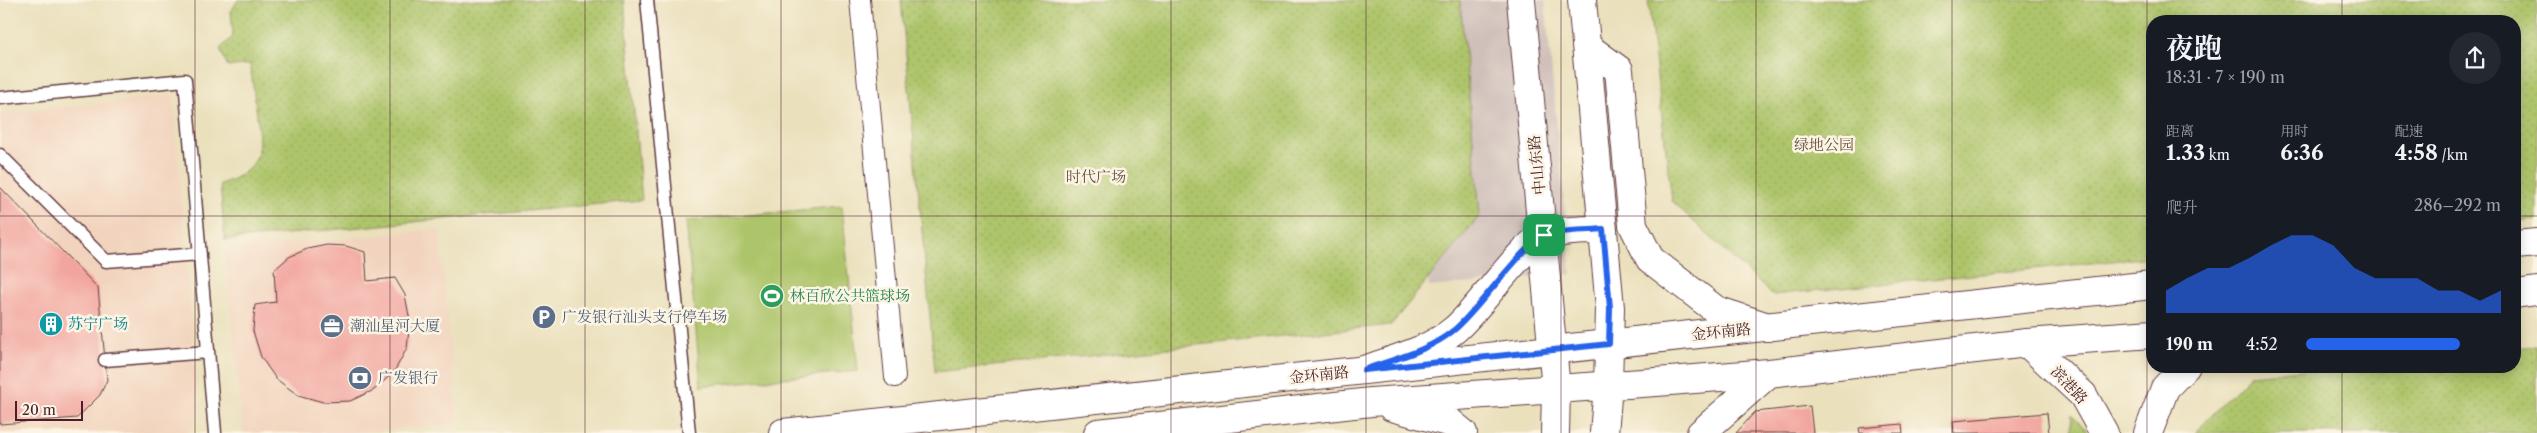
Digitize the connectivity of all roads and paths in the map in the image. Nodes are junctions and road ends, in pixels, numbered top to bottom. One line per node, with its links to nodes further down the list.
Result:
1 (647, 0): 31 (lane)
2 (860, 0): 26 (street)
3 (1522, 0): 9 (main road, 中山东路)
4 (1582, 0): 5 (main road)
5 (1586, 46): 8 (main road); 16 (main road)
6 (0, 98): 12 (lane)
7 (0, 155): 12 (lane)
8 (1603, 229): 9 (main road); 19 (main road)
9 (1544, 235): 20 (main road, 中山东路); 23 (main road)
10 (2537, 243): 11 (main road)
11 (2521, 244)
12 (200, 254): 21 (lane)
13 (2146, 285): 16 (main road, 金环南路)
14 (2537, 291): 15 (main road)
15 (2521, 293)
16 (1768, 327): 19 (main road, 金环南路)
17 (2146, 334): 18 (main road)
18 (2027, 343): 24 (main road); 38 (main road, 滨港路)
19 (1609, 344): 20 (main road, 金环南路); 27 (main road)
20 (1554, 350): 23 (main road, 金环南路); 28 (main road, 中山东路)
21 (208, 352): 22 (lane); 30 (lane)
22 (105, 360)
23 (1364, 370): 32 (main road, 金环南路)
24 (1769, 373): 27 (main road); 37 (main road)
25 (2179, 373): 39 (main road)
26 (895, 377)
27 (1608, 386): 28 (main road); 36 (main road)
28 (1556, 390): 29 (main road); 35 (main road, 中山东路)
29 (1371, 402): 33 (main road); 34 (main road)
30 (215, 433)
31 (689, 433)
32 (783, 433)
33 (1098, 433)
34 (1463, 433)
35 (1555, 433)
36 (1604, 433)
37 (1701, 433)
38 (2104, 433)
39 (2148, 433)

